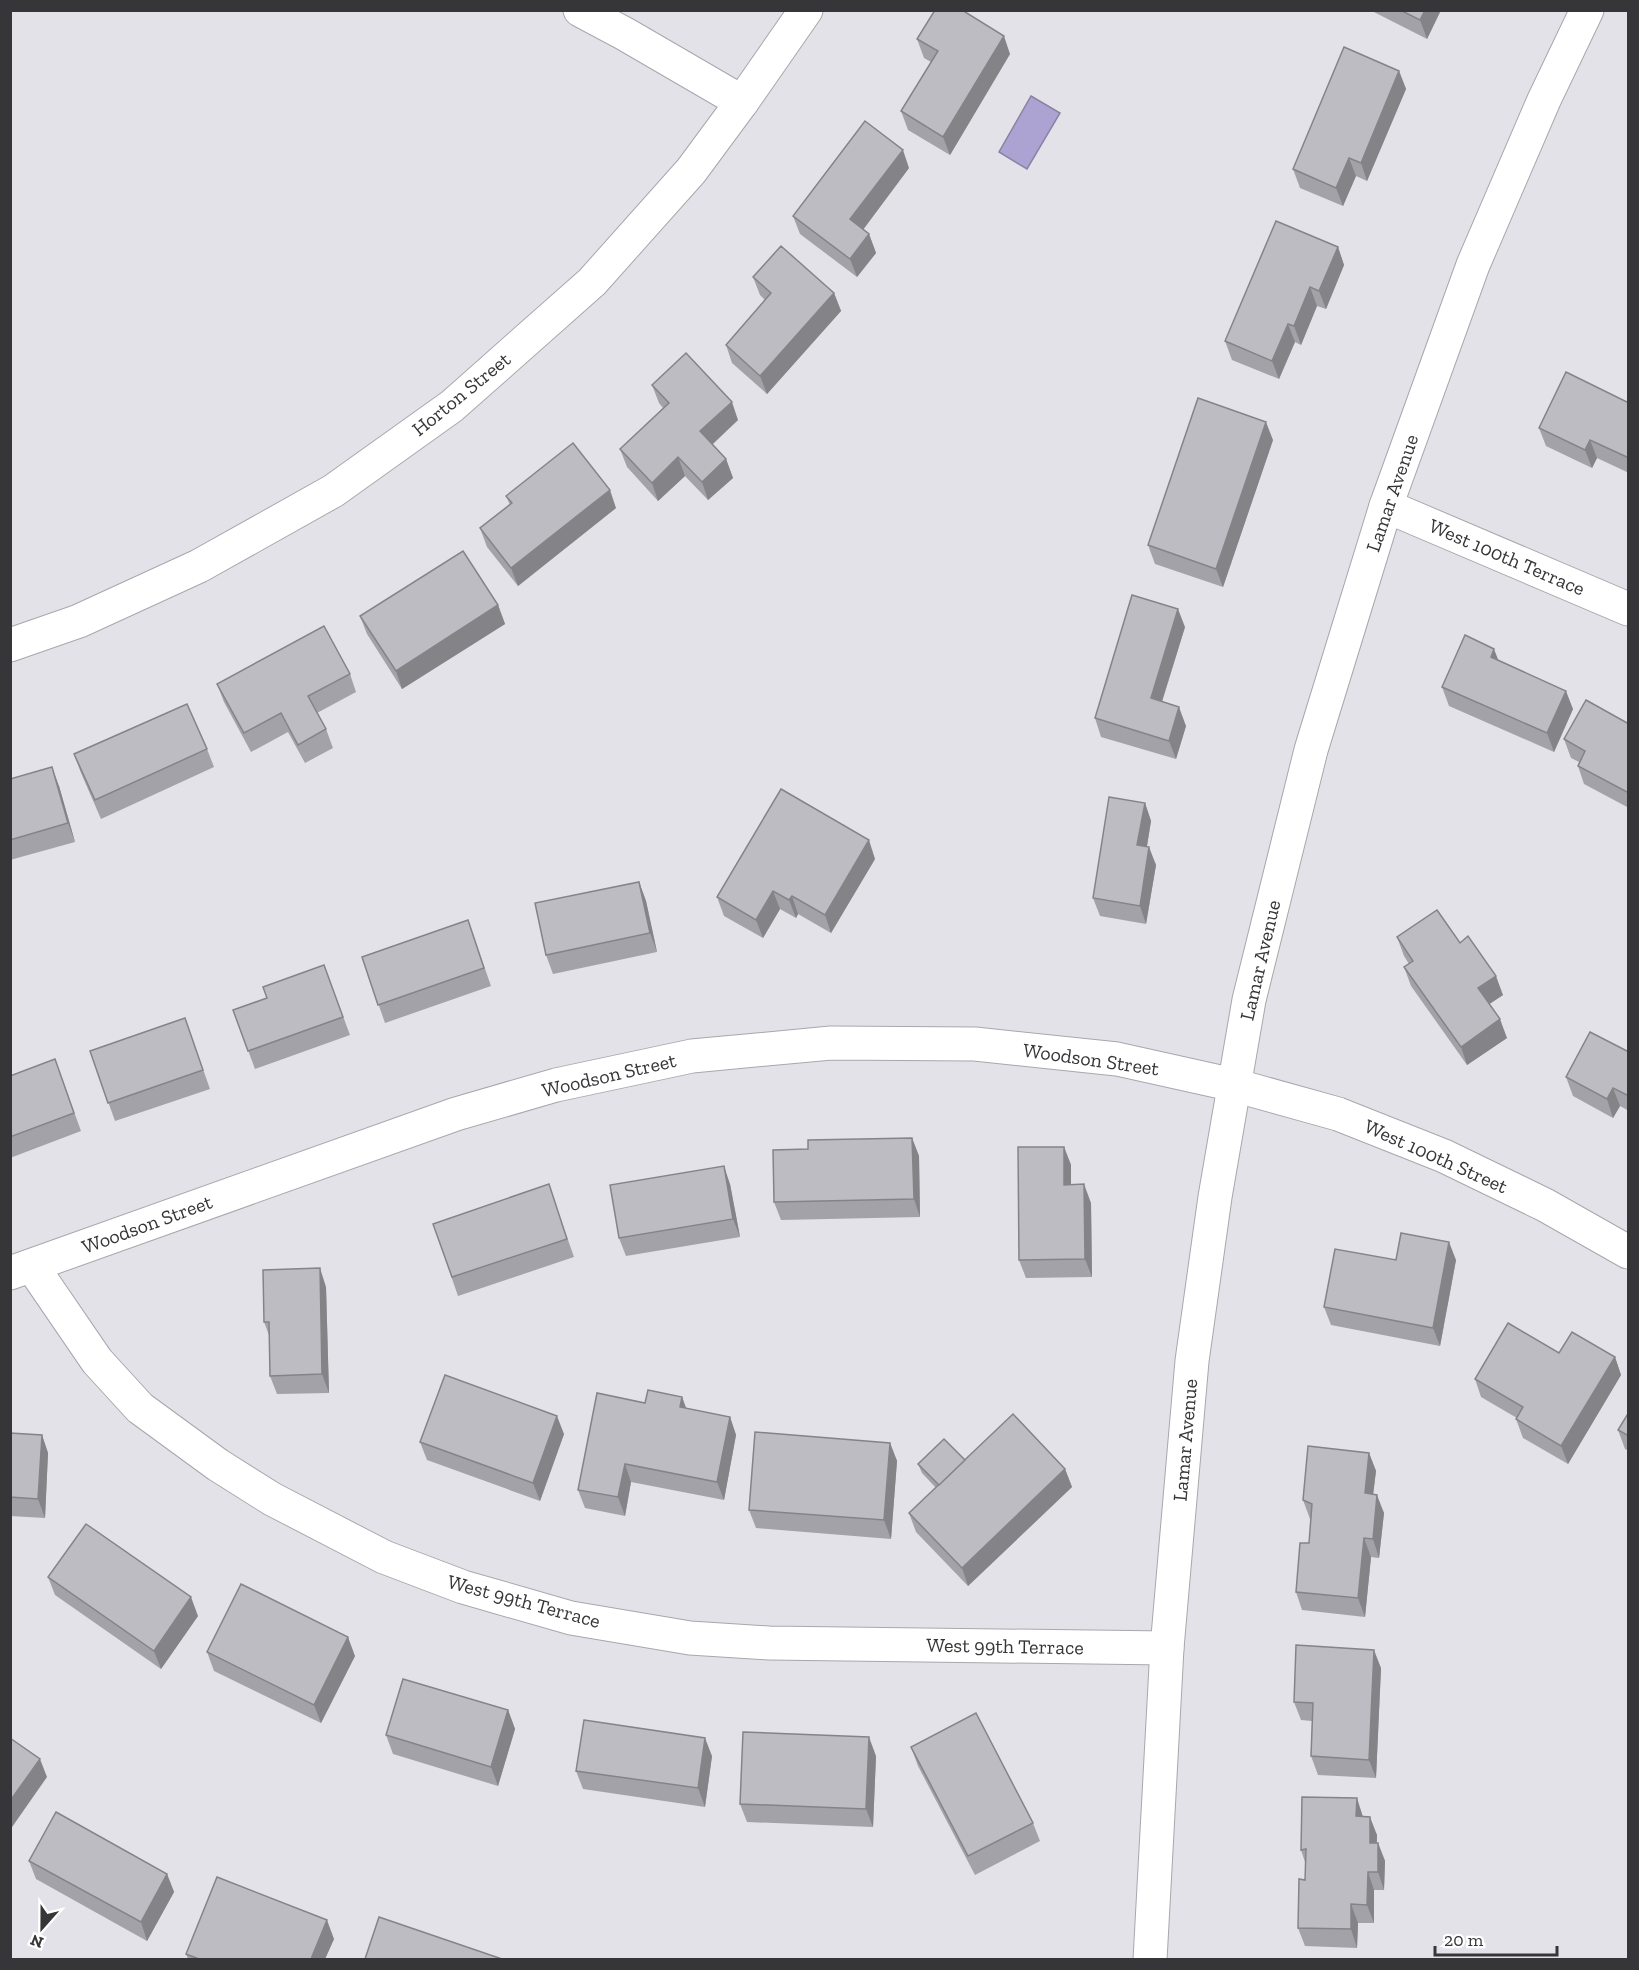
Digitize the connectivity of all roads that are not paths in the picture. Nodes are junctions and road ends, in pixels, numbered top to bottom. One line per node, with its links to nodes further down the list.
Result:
1 (580, 10): 4 (street)
2 (806, 10): 4 (street, Horton Street)
3 (1587, 10): 5 (street, Lamar Avenue)
4 (742, 102): 7 (street, Horton Street)
5 (1386, 506): 6 (street, West 100th Terrace); 8 (street, Lamar Avenue)
6 (1629, 609)
7 (10, 645)
8 (1234, 1085): 9 (street, West 100th Street); 10 (street, Woodson Street); 11 (street, Lamar Avenue)
9 (1629, 1252)
10 (21, 1270): 11 (street, West 99th Terrace)
11 (1167, 1648): 12 (street, Lamar Avenue)
12 (1150, 1959)

